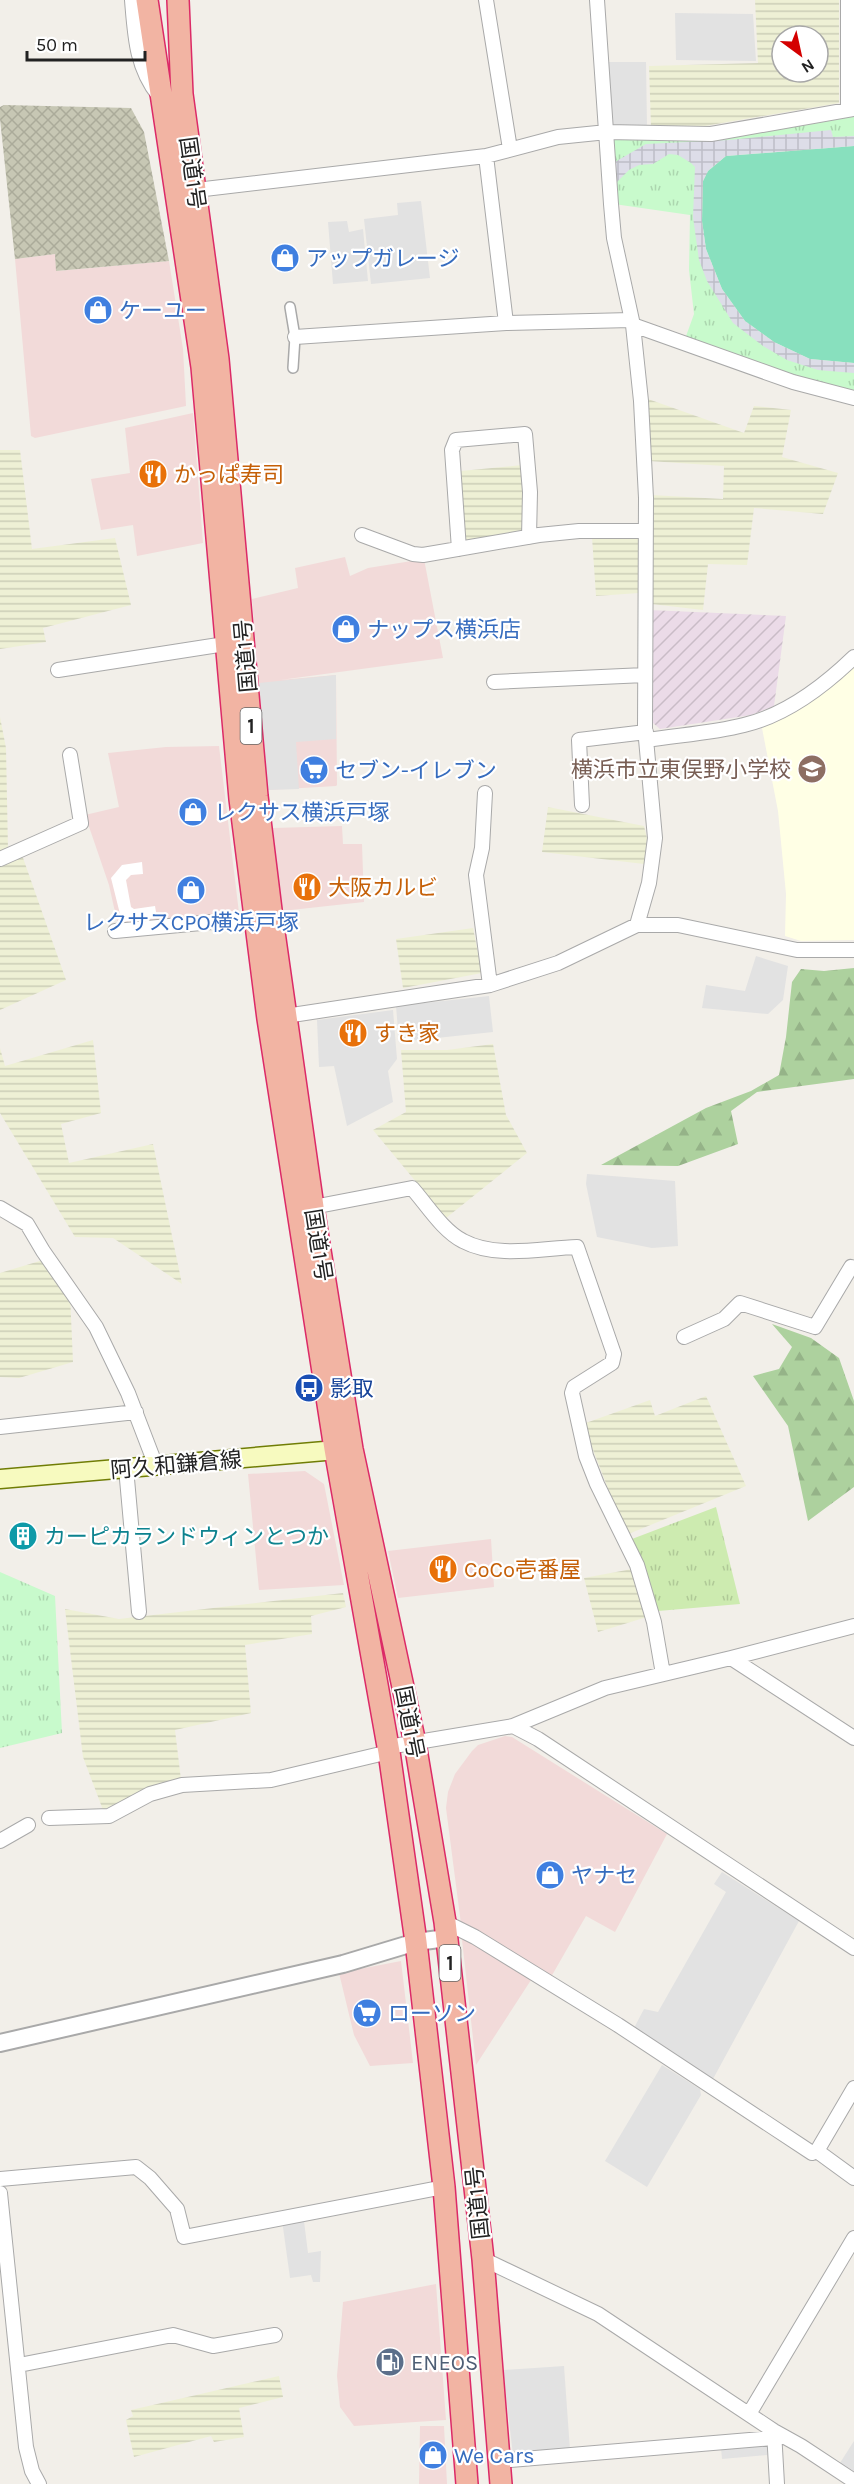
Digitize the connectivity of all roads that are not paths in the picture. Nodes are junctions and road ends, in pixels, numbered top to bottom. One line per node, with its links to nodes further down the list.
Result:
1 (132, 0): 8 (street)
2 (147, 0): 8 (highway, 国道1号 / 1)
3 (161, 0): 8 (highway, 1)
4 (178, 0): 13 (highway, 国道1号 / 1)
5 (486, 0): 11 (street)
6 (597, 0): 10 (street)
7 (848, 0): 9 (street)
8 (162, 100): 24 (highway, 国道1号 / 1)
9 (851, 110): 10 (street)
10 (607, 132): 11 (street); 16 (street)
11 (510, 149): 12 (street)
12 (486, 156): 13 (street); 15 (street)
13 (196, 190): 39 (highway, 国道1号 / 1)
14 (291, 307): 17 (street)
15 (506, 323): 16 (street); 17 (street)
16 (632, 323): 19 (street); 20 (street)
17 (295, 337): 18 (street)
18 (293, 368)
19 (854, 398)
20 (645, 531): 22 (street); 27 (street)
21 (362, 535): 23 (street)
22 (529, 537): 23 (street); 23 (street)
23 (459, 549)
24 (225, 644): 26 (street); 34 (highway, 国道1号 / 1)
25 (854, 657): 29 (street)
26 (58, 670)
27 (645, 675): 28 (street); 29 (street)
28 (494, 682)
29 (647, 736): 32 (street); 35 (street)
30 (70, 755): 33 (street)
31 (485, 794): 38 (street)
32 (582, 805)
33 (0, 859)
34 (255, 918): 36 (street); 39 (highway, 国道1号 / 1)
35 (637, 925): 37 (street); 38 (street)
36 (115, 931)
37 (854, 950)
38 (490, 985): 39 (street)
39 (277, 1018): 40 (highway, 国道1号 / 1); 46 (highway, 国道1号 / 1)
40 (313, 1207): 46 (highway, 国道1号 / 1); 53 (street)
41 (0, 1208): 44 (street)
42 (854, 1268): 43 (street)
43 (684, 1337)
44 (136, 1412): 45 (street); 47 (street)
45 (0, 1427)
46 (343, 1449): 47 (main road, 阿久和鎌倉線); 56 (highway, 国道1号 / 1); 57 (highway, 国道1号 / 1)
47 (156, 1466): 48 (main road, 阿久和鎌倉線)
48 (126, 1468): 49 (main road, 阿久和鎌倉線); 50 (street)
49 (0, 1479)
50 (139, 1612)
51 (854, 1626): 52 (street)
52 (730, 1658): 53 (street); 55 (street)
53 (663, 1674): 54 (street)
54 (513, 1726): 56 (street); 63 (street)
55 (854, 1738)
56 (415, 1743): 57 (street); 61 (highway, 国道1号 / 1)
57 (388, 1750): 58 (street); 62 (highway, 国道1号 / 1)
58 (49, 1818)
59 (28, 1825): 60 (street)
60 (0, 1841)
61 (446, 1930): 62 (street); 66 (street); 72 (highway, 国道1号 / 1)
62 (417, 1942): 64 (street); 69 (highway, 国道1号 / 1)
63 (854, 1948)
64 (0, 2043)
65 (854, 2088): 66 (street)
66 (817, 2151): 67 (street)
67 (854, 2178)
68 (0, 2179): 69 (street)
69 (444, 2187): 81 (highway, 国道1号 / 1)
70 (0, 2193): 73 (street)
71 (854, 2238): 76 (street)
72 (483, 2259): 76 (street); 78 (highway, 国道1号 / 1)
73 (5, 2276): 75 (street)
74 (275, 2334): 75 (street)
75 (19, 2365): 80 (street)
76 (749, 2414): 77 (street)
77 (774, 2435): 78 (street); 79 (street); 83 (street)
78 (500, 2461): 82 (highway, 国道1号 / 1)
79 (854, 2481)
80 (39, 2484)
81 (466, 2484)
82 (501, 2484)
83 (777, 2484)

